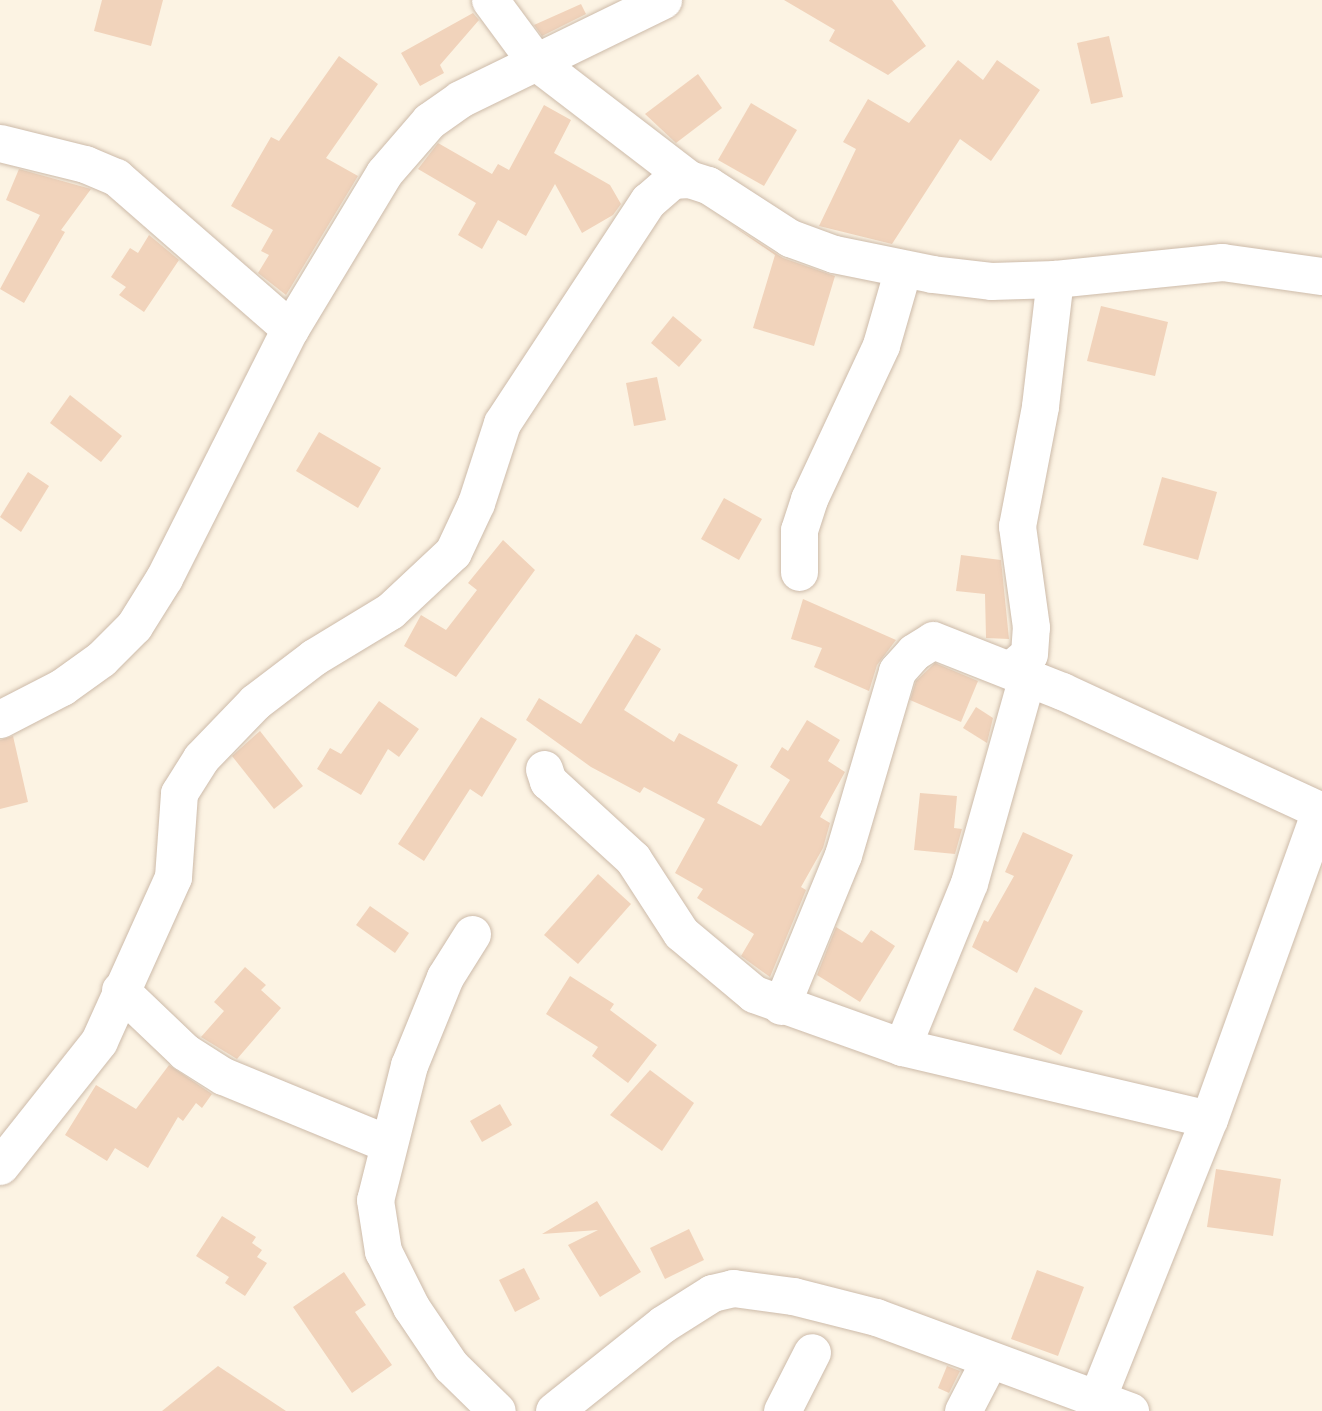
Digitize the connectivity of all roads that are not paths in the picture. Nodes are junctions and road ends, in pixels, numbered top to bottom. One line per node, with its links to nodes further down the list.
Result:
1 (490, 0): 3 (street)
2 (663, 0): 3 (street)
3 (535, 61): 5 (street); 9 (street)
4 (0, 143): 9 (street)
5 (689, 178): 6 (street); 16 (street)
6 (903, 269): 8 (street); 10 (street)
7 (1322, 276): 8 (street)
8 (1055, 279): 11 (street)
9 (290, 329): 12 (street)
10 (799, 572)
11 (1019, 673): 14 (street); 17 (street); 18 (street)
12 (0, 719)
13 (544, 769): 17 (street)
14 (1321, 810): 19 (street)
15 (472, 934): 20 (street)
16 (120, 990): 20 (street); 21 (street)
17 (781, 1006): 18 (street)
18 (902, 1047): 19 (street)
19 (1209, 1119): 24 (street)
20 (386, 1143): 25 (street)
21 (0, 1166)
22 (811, 1352): 27 (street)
23 (989, 1361): 24 (street); 26 (street); 28 (street)
24 (1113, 1406)
25 (498, 1411)
26 (554, 1411)
27 (782, 1411)
28 (963, 1411)

